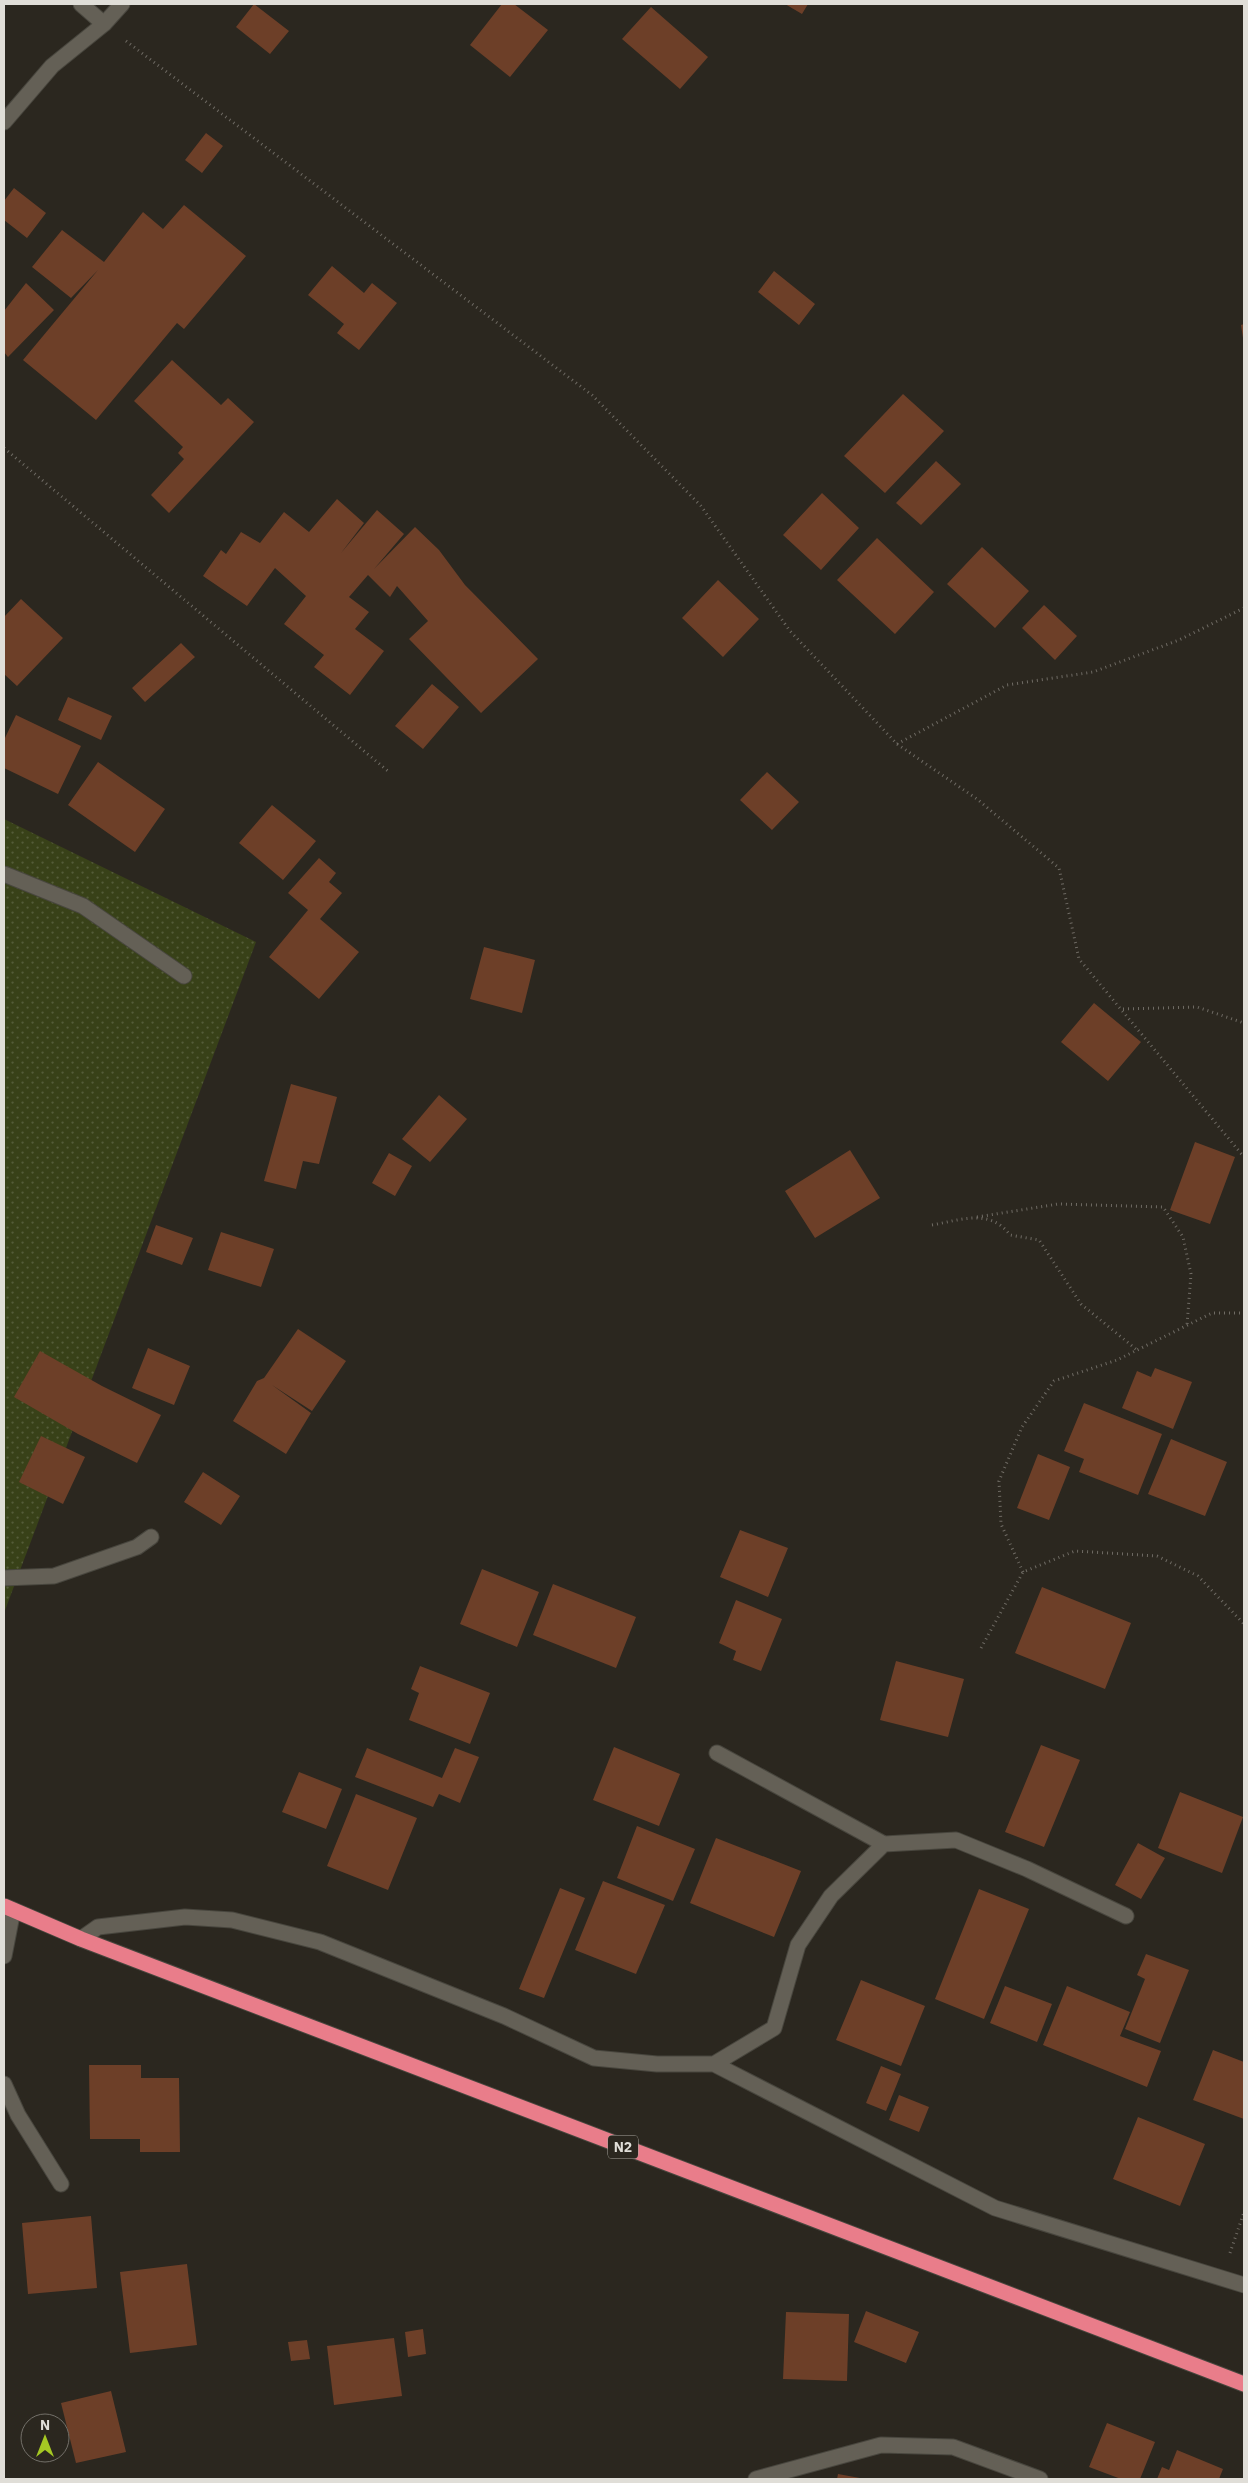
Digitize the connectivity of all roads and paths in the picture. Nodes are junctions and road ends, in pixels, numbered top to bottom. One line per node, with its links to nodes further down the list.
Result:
1 (81, 4): 3 (street)
2 (122, 4): 3 (street)
3 (104, 24): 4 (street); 7 (path)
4 (4, 122)
5 (4, 448): 8 (path)
6 (1244, 608): 7 (path)
7 (897, 744): 11 (path)
8 (389, 772)
9 (4, 874): 10 (street)
10 (184, 976)
11 (1122, 1009): 12 (path); 13 (path)
12 (1244, 1023)
13 (1244, 1157)
14 (977, 1217): 15 (path); 17 (path); 18 (path)
15 (932, 1225)
16 (1244, 1313): 17 (path)
17 (1186, 1326): 18 (path)
18 (1137, 1350): 20 (path)
19 (151, 1537): 21 (street)
20 (1023, 1572): 22 (path); 23 (path)
21 (4, 1578)
22 (1244, 1624)
23 (980, 1648)
24 (717, 1753): 25 (street)
25 (884, 1844): 27 (street); 30 (street)
26 (9, 1908): 28 (highway, N2); 29 (street)
27 (1126, 1916)
28 (81, 1939): 30 (street); 36 (highway, N2)
29 (4, 1956)
30 (714, 2064): 34 (street)
31 (4, 2084): 32 (street)
32 (62, 2184)
33 (1244, 2212): 34 (path)
34 (1222, 2277): 35 (street)
35 (1244, 2285)
36 (1244, 2384)
37 (756, 2479): 38 (street)
38 (1040, 2479)

